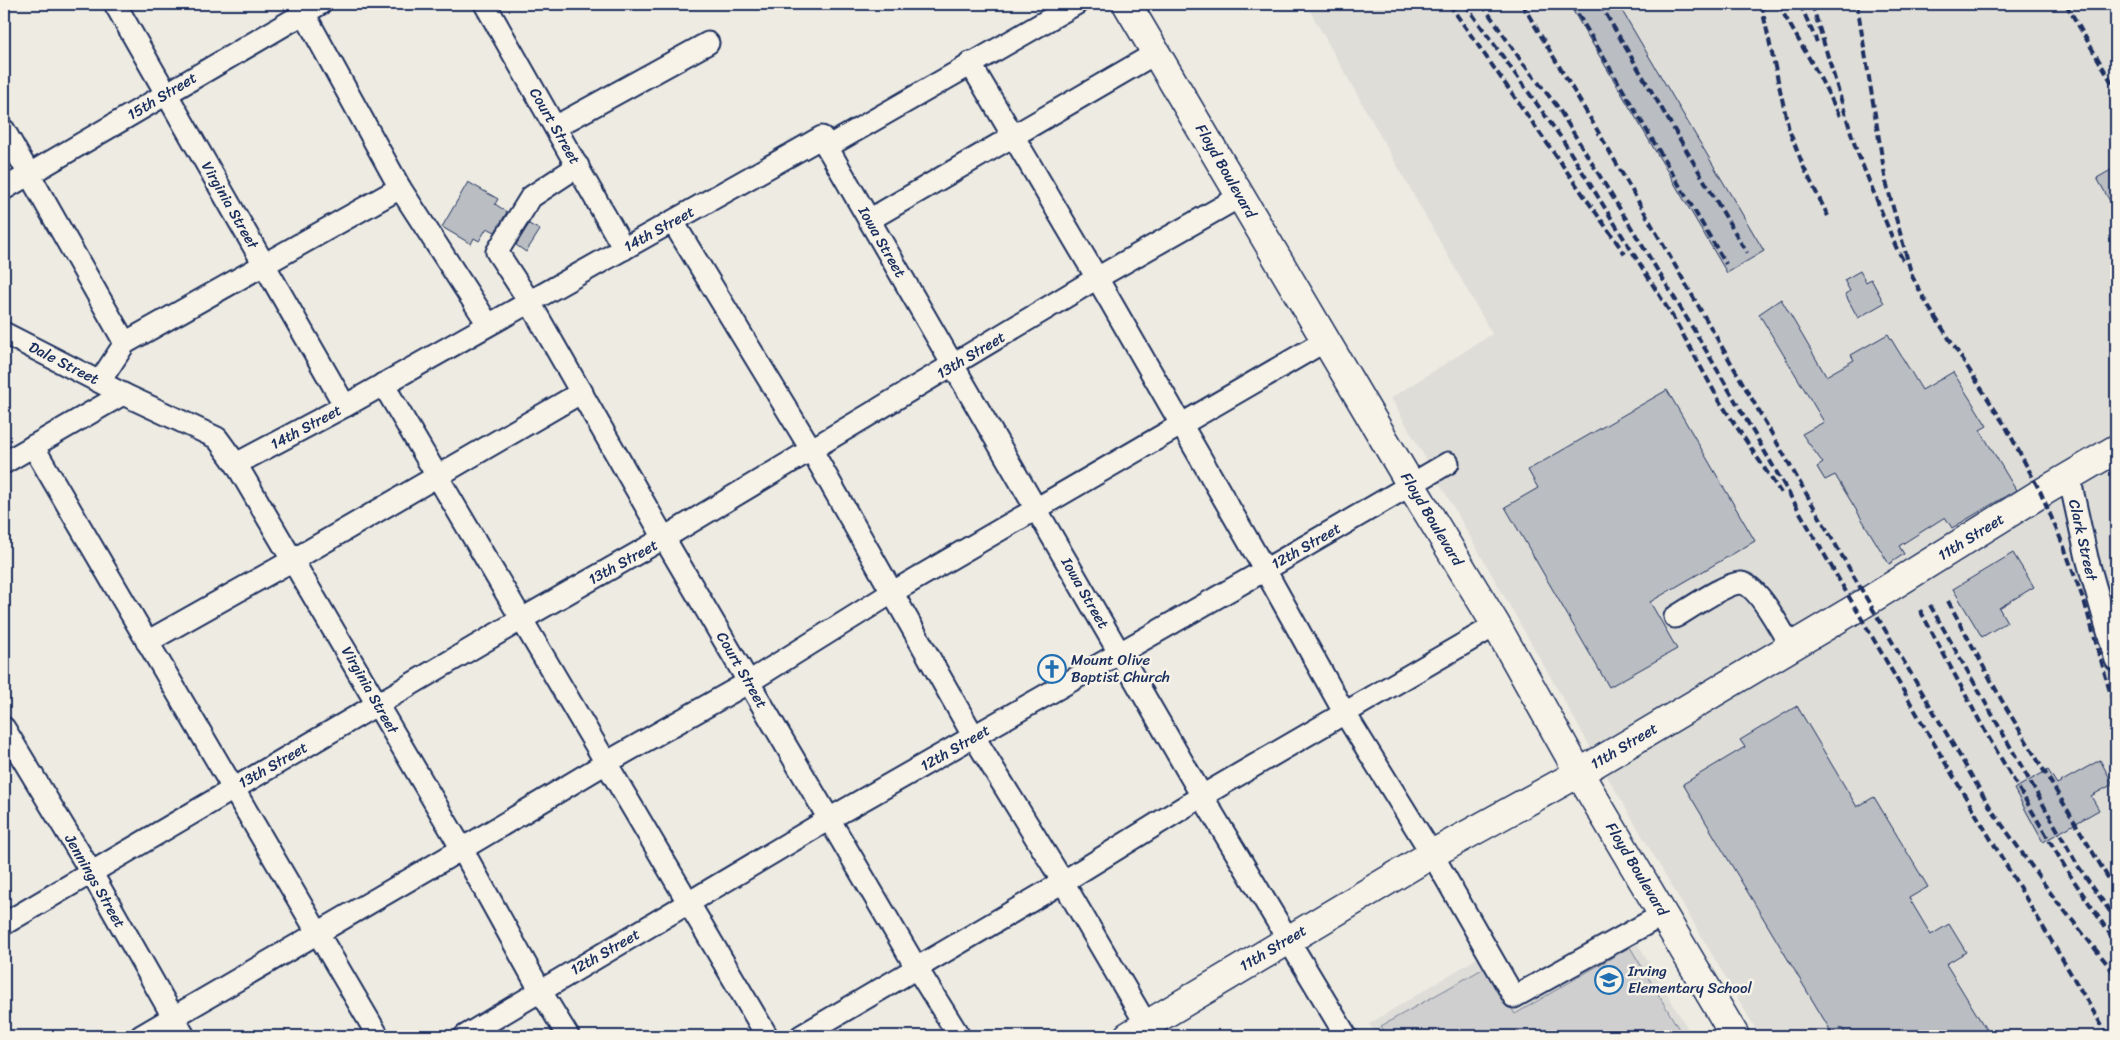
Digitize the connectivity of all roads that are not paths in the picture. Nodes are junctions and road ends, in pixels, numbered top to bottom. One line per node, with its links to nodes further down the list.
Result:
1 (114, 4): 9 (street, Virginia Street)
2 (485, 4): 10 (street, Court Street)
3 (1076, 4): 8 (street)
4 (1127, 4): 7 (main road, Floyd Boulevard)
5 (308, 7): 9 (street, 15th Street); 16 (street)
6 (708, 43): 10 (street)
7 (1156, 53): 12 (street); 18 (main road, Floyd Boulevard)
8 (970, 63): 12 (street); 13 (street)
9 (166, 93): 15 (street, 15th Street); 22 (street, Virginia Street)
10 (555, 127): 14 (street, Court Street)
11 (4, 130): 15 (street)
12 (1013, 136): 19 (street); 23 (street)
13 (827, 147): 19 (street, Iowa Street); 20 (street, 14th Street)
14 (578, 166): 21 (street, Court Street); 24 (street, Court Street)
15 (30, 174): 17 (street, 15th Street); 28 (street)
16 (400, 188): 22 (street); 25 (street)
17 (4, 189)
18 (1241, 196): 23 (street, 13th Street); 27 (main road, Floyd Boulevard)
19 (869, 220): 29 (street, Iowa Street)
20 (673, 222): 21 (street, 14th Street); 37 (street)
21 (624, 249): 24 (street, 14th Street)
22 (265, 266): 28 (street); 34 (street, Virginia Street)
23 (1097, 278): 29 (street, 13th Street); 35 (street)
24 (529, 301): 25 (street, 14th Street); 32 (street, Court Street)
25 (488, 324): 31 (street, 14th Street)
26 (4, 333): 30 (street, Dale Street)
27 (1325, 340): 35 (street); 44 (main road, Floyd Boulevard)
28 (125, 343): 30 (street)
29 (954, 366): 37 (street, 13th Street); 45 (street, Iowa Street)
30 (100, 382): 33 (street, Dale Street)
31 (383, 384): 34 (street, 14th Street); 43 (street)
32 (582, 392): 43 (street); 46 (street, Court Street)
33 (123, 394): 36 (street); 40 (street, Virginia Street)
34 (345, 406): 40 (street, 14th Street)
35 (1181, 424): 45 (street); 48 (street)
36 (33, 446): 39 (street); 53 (street)
37 (811, 449): 46 (street, 13th Street); 49 (street)
38 (2116, 449): 42 (main road, 11th Street)
39 (4, 463)
40 (236, 464): 47 (street, Virginia Street)
41 (1448, 464): 44 (street, 12th Street)
42 (2068, 476): 54 (main road, 11th Street); 56 (street, Clark Street)
43 (437, 477): 47 (street); 51 (street)
44 (1411, 485): 48 (street, 12th Street); 52 (main road, Floyd Boulevard)
45 (1036, 510): 49 (street); 55 (street, Iowa Street)
46 (664, 538): 51 (street, 13th Street); 57 (street, Court Street)
47 (293, 560): 53 (street); 58 (street, Virginia Street)
48 (1266, 570): 55 (street, 12th Street); 59 (street)
49 (893, 592): 57 (street); 61 (street)
50 (1675, 617): 54 (street)
51 (522, 619): 58 (street, 13th Street); 62 (street)
52 (1496, 625): 59 (street); 63 (main road, Floyd Boulevard)
53 (147, 642): 64 (street)
54 (1791, 646): 63 (main road, 11th Street)
55 (1120, 653): 61 (street, 12th Street); 65 (street, Iowa Street)
56 (2116, 660)
57 (749, 682): 62 (street); 66 (street, Court Street)
58 (378, 704): 64 (street, 13th Street); 67 (street, Virginia Street)
59 (1344, 712): 65 (street); 68 (street)
60 (5, 731): 69 (street, Jennings Street)
61 (974, 737): 66 (street, 12th Street); 70 (street)
62 (606, 763): 67 (street); 71 (street)
63 (1579, 773): 68 (main road, 11th Street); 72 (main road, Floyd Boulevard)
64 (233, 789): 69 (street, 13th Street); 74 (street)
65 (1202, 796): 70 (street); 75 (street, Iowa Street)
66 (829, 819): 71 (street, 12th Street); 76 (street, Court Street)
67 (462, 849): 74 (street); 77 (street, Virginia Street)
68 (1432, 854): 72 (street); 75 (main road, 11th Street)
69 (91, 872): 73 (street, 13th Street); 78 (street, Jennings Street)
70 (1063, 882): 76 (street); 79 (street)
71 (688, 904): 77 (street, 12th Street); 85 (street)
72 (1664, 914): 89 (main road, Floyd Boulevard)
73 (4, 924)
74 (316, 932): 78 (street); 82 (street)
75 (1289, 939): 79 (main road, 11th Street); 88 (street, Iowa Street)
76 (916, 967): 86 (street); 87 (street, Court Street)
77 (540, 990): 83 (street, 12th Street); 84 (street, Virginia Street)
78 (173, 1018): 80 (street); 81 (street, Jennings Street)
79 (1143, 1032)
80 (141, 1036)
81 (184, 1036)
82 (378, 1036)
83 (465, 1036)
84 (568, 1036)
85 (767, 1036)
86 (800, 1036)
87 (959, 1036)
88 (1346, 1036)
89 (1735, 1036)

